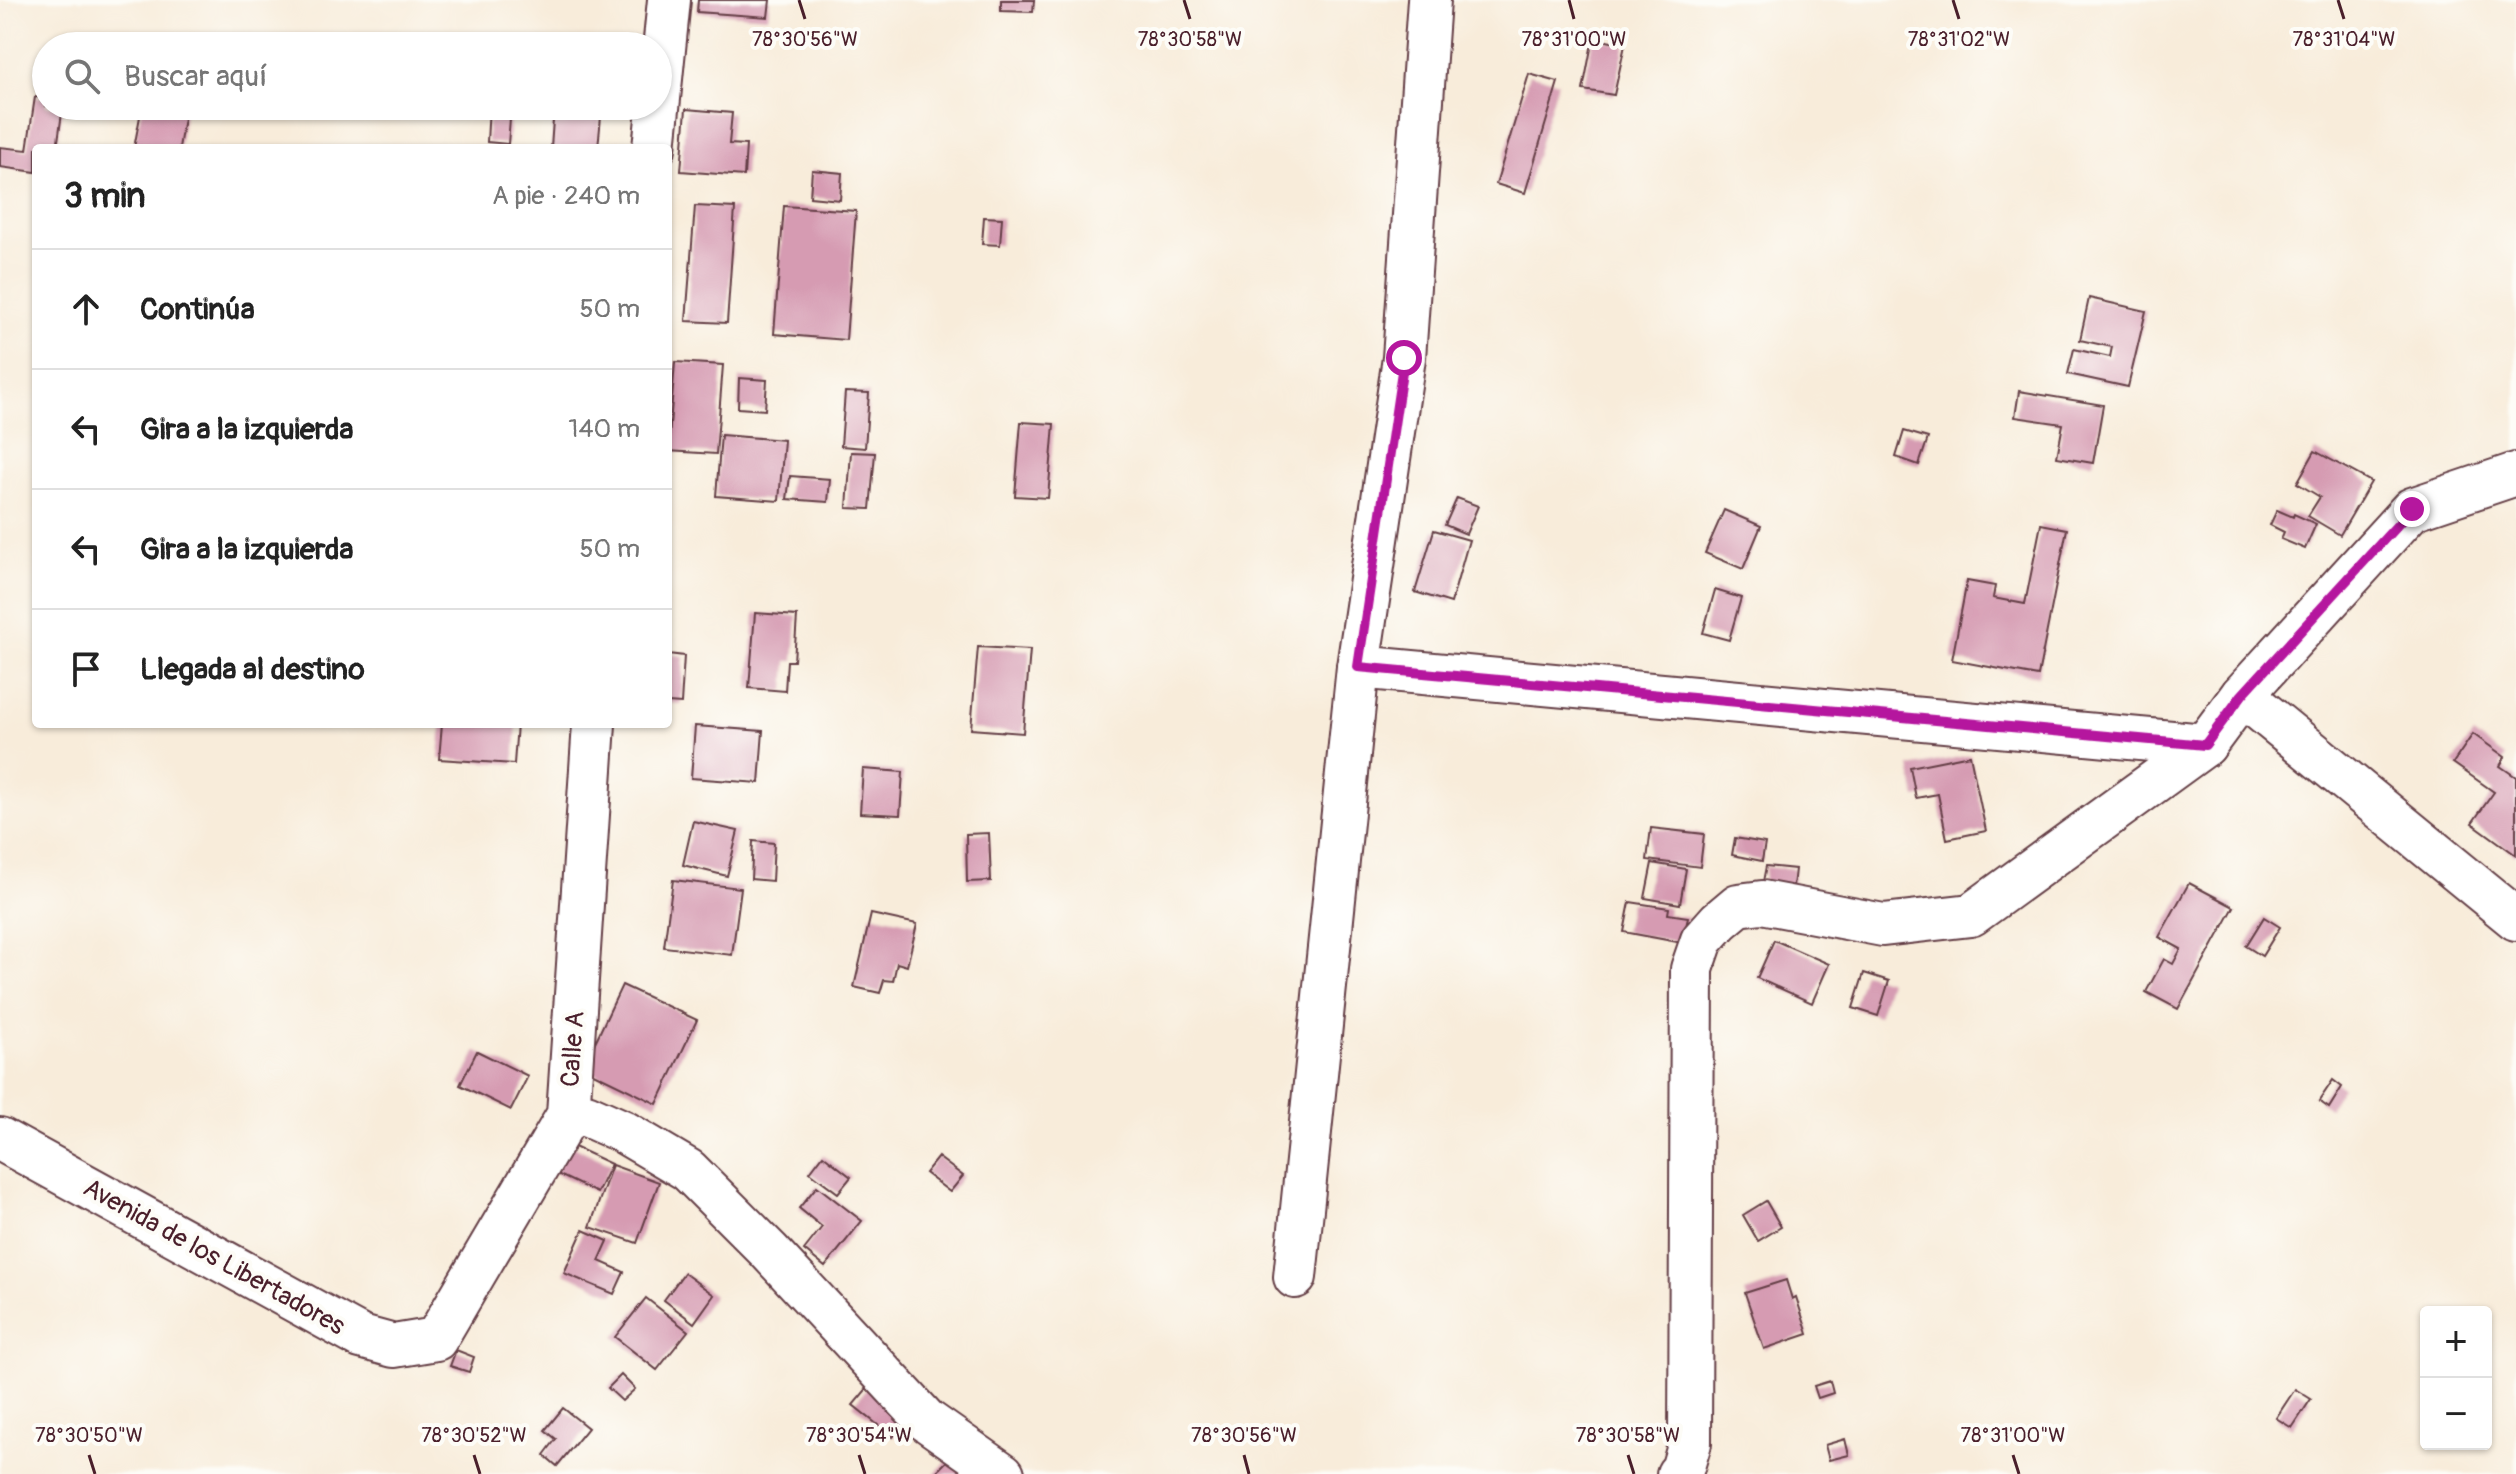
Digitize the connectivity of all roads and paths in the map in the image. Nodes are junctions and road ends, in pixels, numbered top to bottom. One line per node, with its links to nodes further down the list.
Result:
1 (669, 0): 3 (street)
2 (1429, 0): 7 (street)
3 (666, 32)
4 (657, 120): 5 (street)
5 (654, 144)
6 (2516, 474): 8 (street)
7 (1358, 667): 10 (street); 14 (street)
8 (2242, 695): 10 (street); 11 (street)
9 (594, 728): 12 (street, Calle A)
10 (2205, 745): 17 (street)
11 (2516, 919)
12 (568, 1115): 15 (street, Calle A); 16 (street)
13 (0, 1139): 15 (street, Avenida de los Libertadores)
14 (1295, 1277)
15 (436, 1339)
16 (1003, 1474)
17 (1678, 1474)

